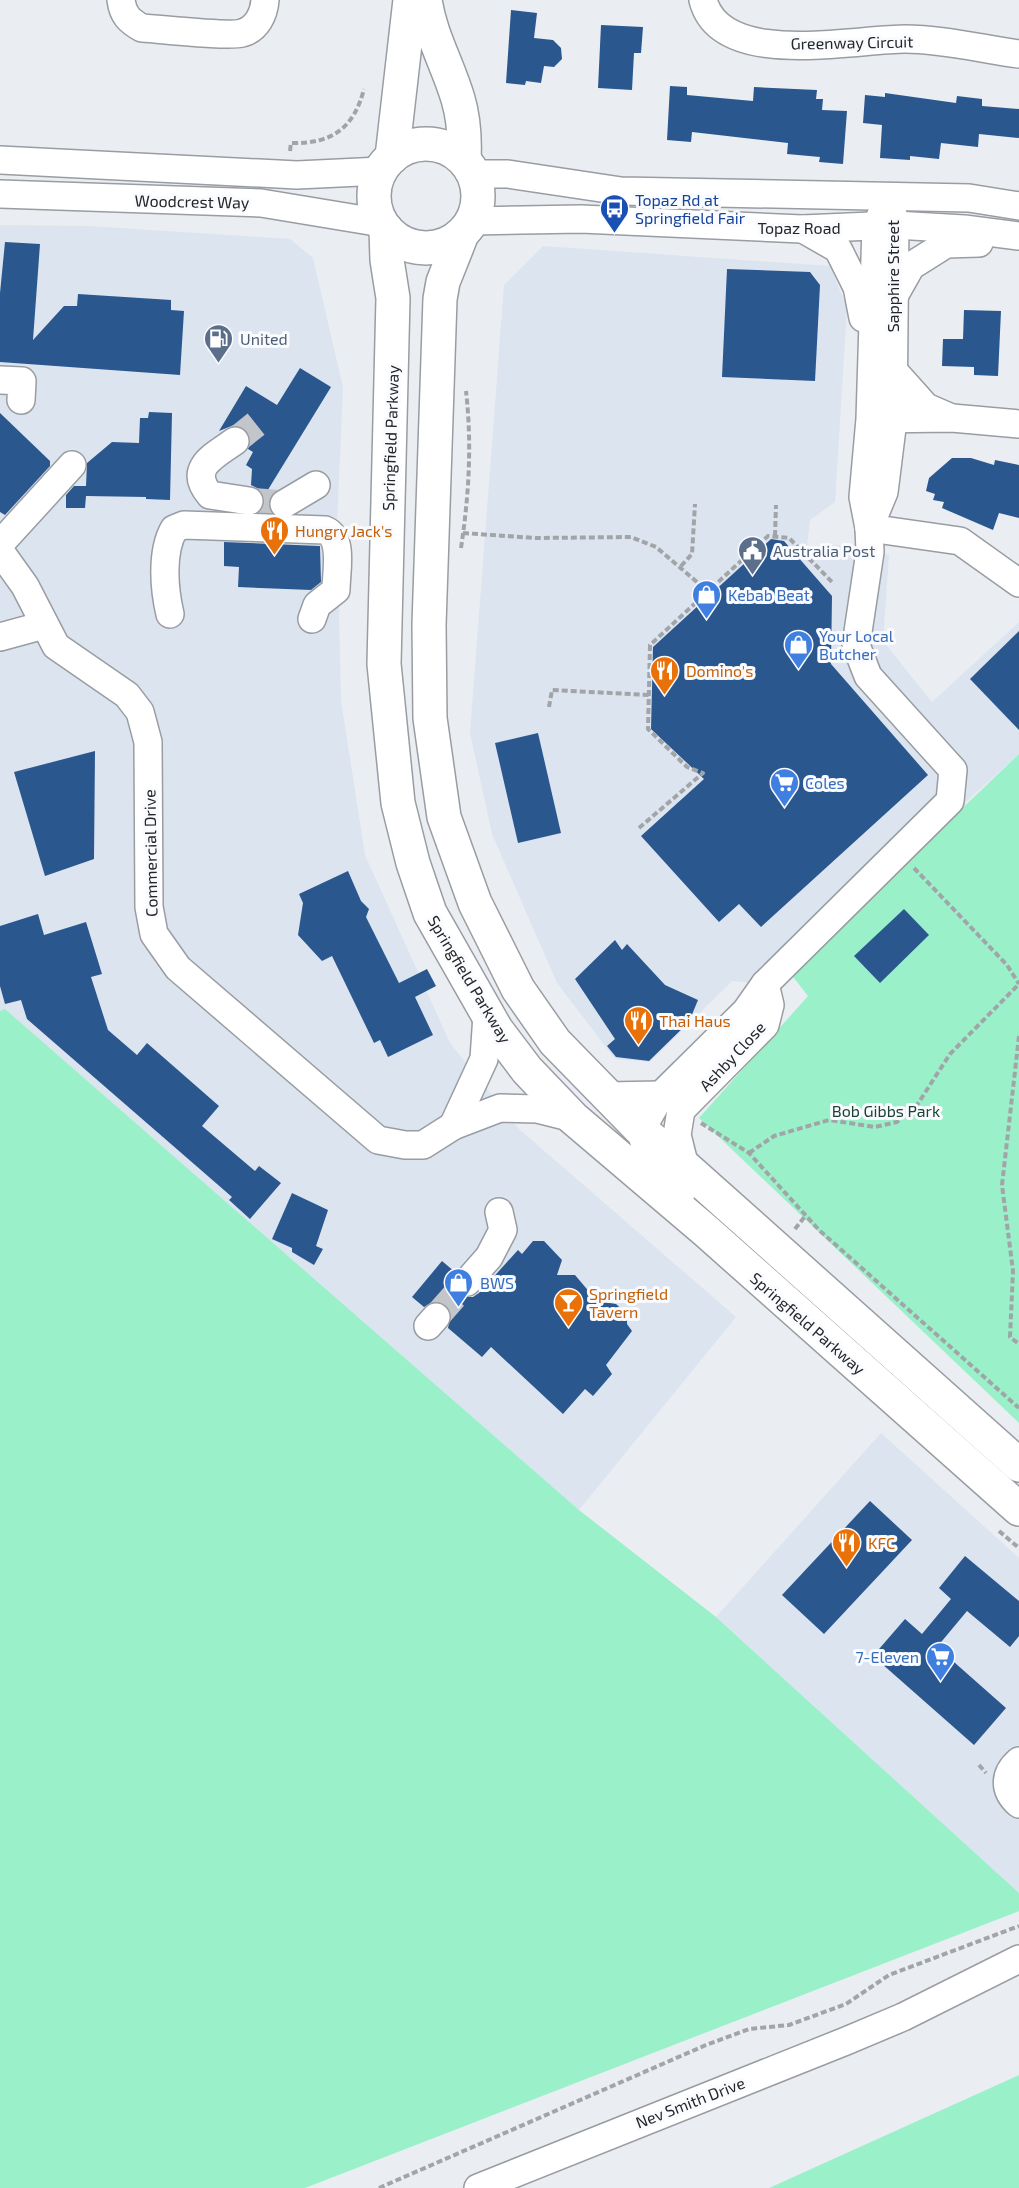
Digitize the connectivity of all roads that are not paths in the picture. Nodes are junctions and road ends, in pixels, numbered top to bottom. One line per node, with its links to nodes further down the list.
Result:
1 (121, 0): 2 (street)
2 (265, 0)
3 (410, 0): 8 (main road)
4 (425, 0): 9 (main road)
5 (703, 0): 6 (street, Greenway Circuit)
6 (1019, 54)
7 (0, 160): 8 (street, Woodcrest Way)
8 (386, 164): 9 (main road); 13 (main road)
9 (469, 167): 11 (street, Topaz Road); 15 (main road)
10 (0, 194): 13 (street, Woodcrest Way)
11 (889, 196): 12 (street, Topaz Road); 14 (street, Sapphire Street)
12 (1019, 206)
13 (384, 226): 15 (main road); 39 (main road, Springfield Parkway)
14 (886, 226): 16 (street, Topaz Road); 17 (street, Topaz Road); 18 (street, Sapphire Street); 19 (street, Sapphire Street)
15 (467, 228): 16 (street, Topaz Road); 40 (main road, Springfield Parkway)
16 (802, 229): 19 (street, Sapphire Street)
17 (1019, 239): 18 (street, Topaz Road)
18 (893, 299): 20 (street, Sapphire Street)
19 (870, 351): 24 (street, Sapphire Street)
20 (892, 369): 23 (street); 24 (street, Sapphire Street)
21 (0, 380): 22 (street)
22 (21, 400)
23 (952, 418): 24 (street); 25 (street)
24 (881, 419): 31 (street, Sapphire Street)
25 (1019, 424)
26 (235, 441): 29 (street)
27 (72, 465): 32 (street)
28 (316, 484): 30 (street)
29 (249, 501)
30 (284, 504)
31 (869, 528): 34 (street); 41 (street, Ashby Close)
32 (0, 543)
33 (0, 552): 37 (street, Commercial Drive)
34 (1019, 583)
35 (170, 614): 36 (street)
36 (312, 619)
37 (44, 625): 38 (street); 43 (street, Commercial Drive)
38 (0, 637)
39 (488, 1015): 42 (main road, Springfield Parkway); 43 (street)
40 (606, 1096): 41 (street); 44 (main road, Springfield Parkway)
41 (671, 1102): 44 (street, Ashby Close); 45 (street)
42 (573, 1118): 43 (street, Commercial Drive); 47 (main road, Springfield Parkway)
43 (453, 1126)
44 (641, 1130): 45 (main road, Springfield Parkway); 47 (street)
45 (685, 1167): 49 (main road, Springfield Parkway)
46 (499, 1212): 48 (street)
47 (734, 1257): 50 (main road, Springfield Parkway)
48 (466, 1282)
49 (1019, 1465)
50 (1019, 1509)
51 (1019, 1761): 52 (street)
52 (1019, 1804)
53 (1019, 1959): 55 (street, Nev Smith Drive)
54 (1019, 1978): 55 (street, Nev Smith Drive)
55 (903, 2017): 56 (street, Nev Smith Drive)
56 (478, 2188)

